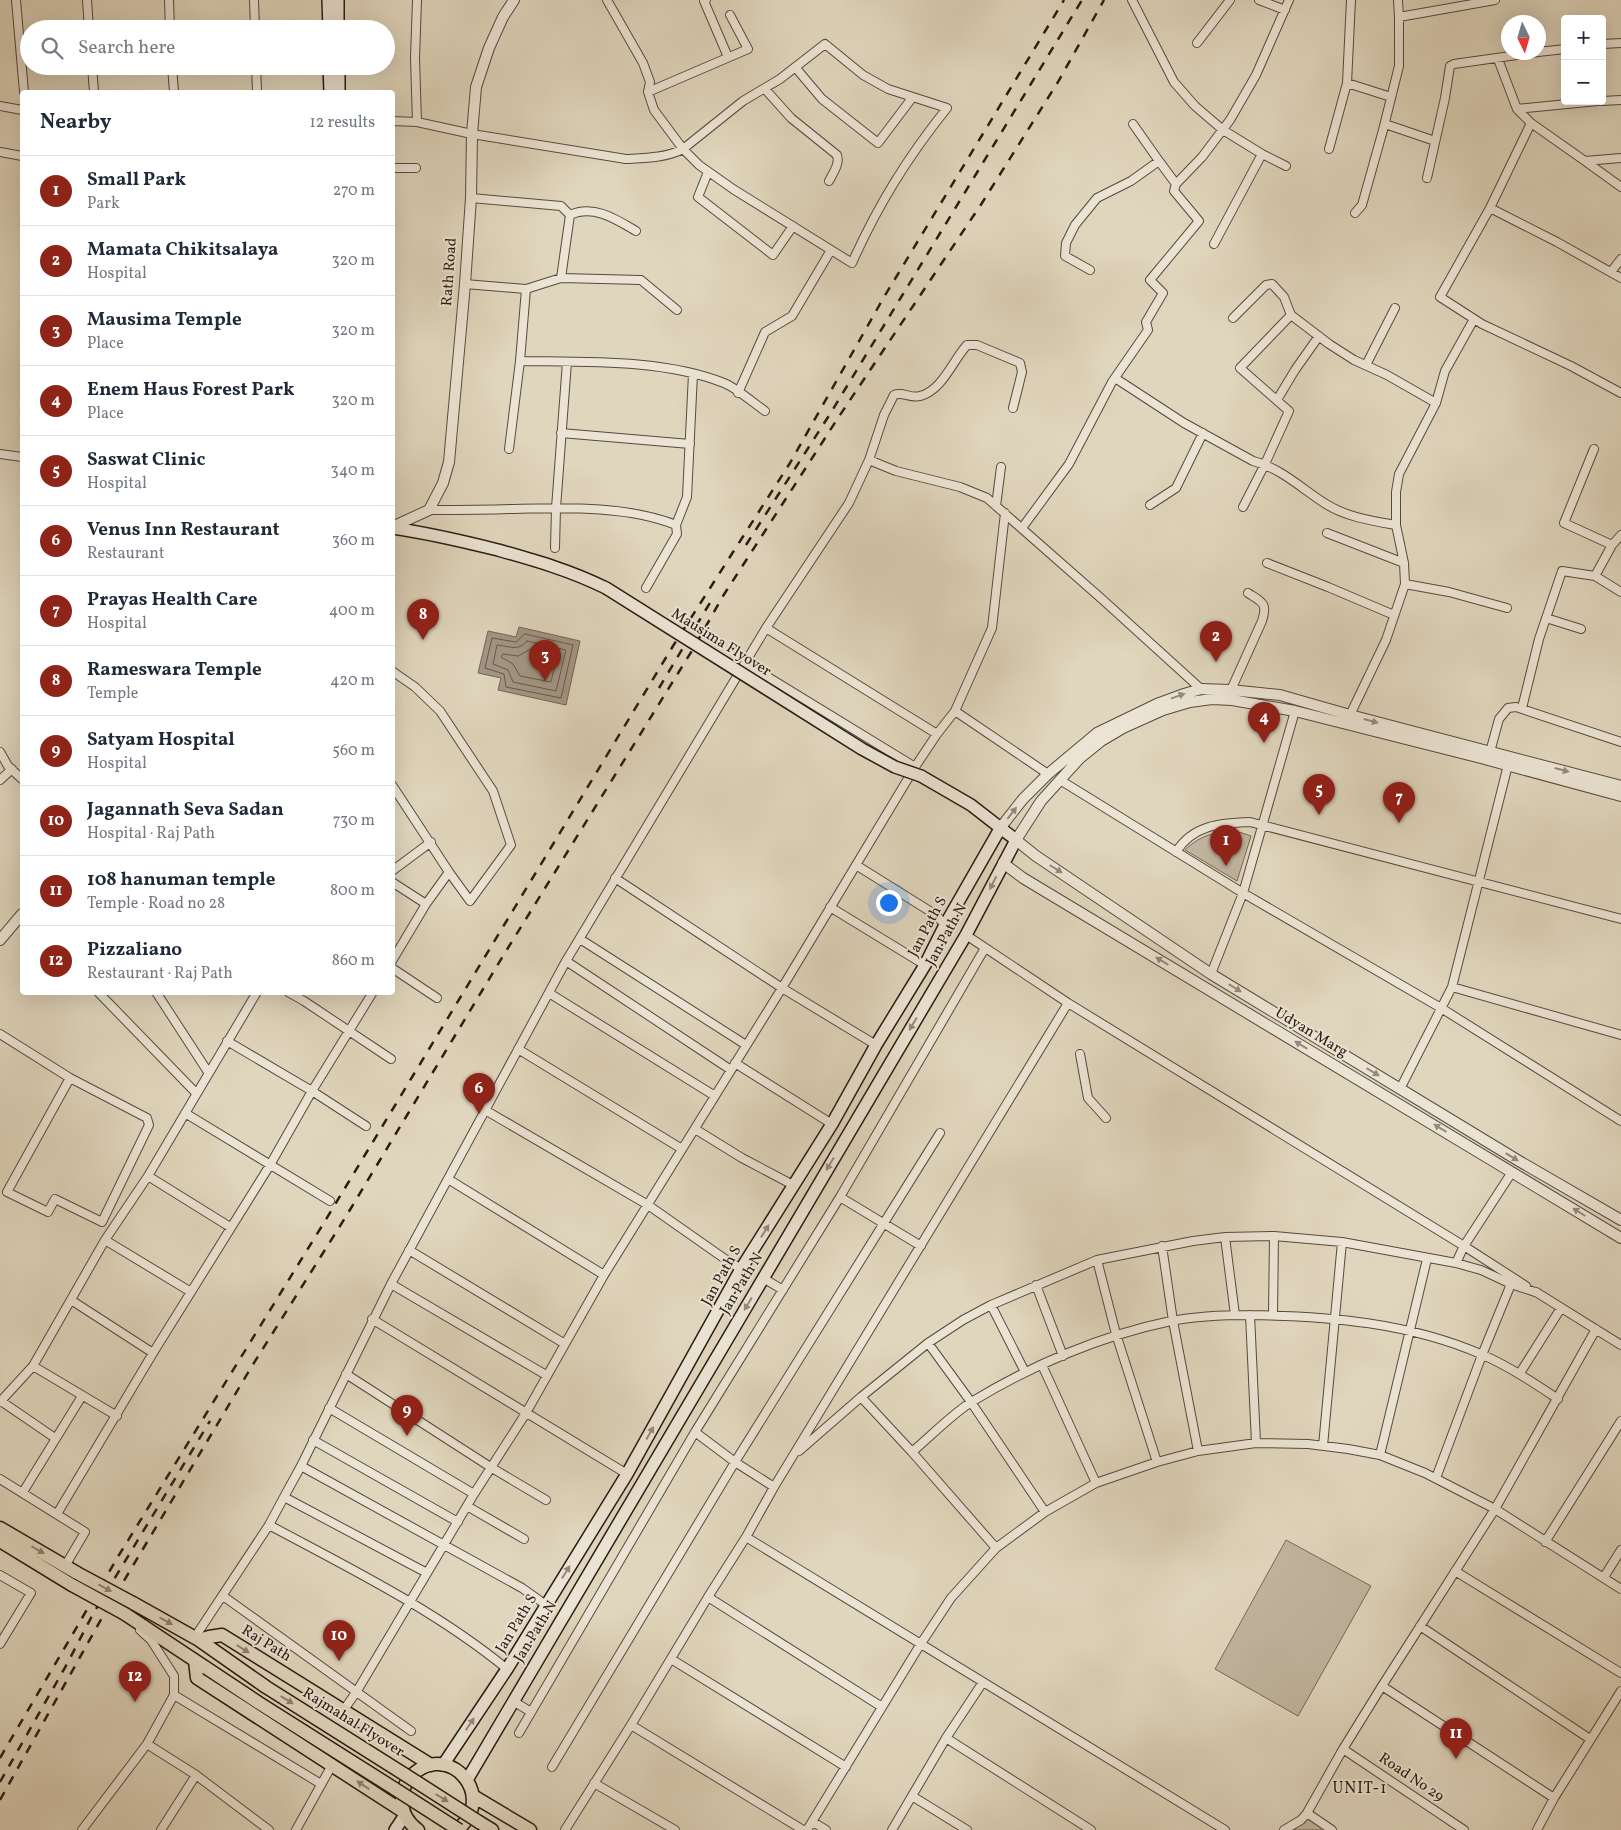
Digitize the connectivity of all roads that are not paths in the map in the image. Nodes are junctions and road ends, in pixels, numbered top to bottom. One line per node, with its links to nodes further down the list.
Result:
1 (16, 0): 29 (street)
2 (87, 0): 21 (street)
3 (169, 0): 22 (street)
4 (254, 0): 23 (street)
5 (328, 0): 24 (main road)
6 (338, 0): 25 (main road)
7 (417, 0): 60 (street)
8 (514, 0): 65 (street, Rath Road)
9 (607, 0): 50 (street)
10 (706, 0): 32 (street)
11 (1132, 0): 64 (street)
12 (1230, 0): 26 (street)
13 (1260, 0): 18 (street)
14 (1289, 0): 18 (street)
15 (1351, 0): 42 (street)
16 (1398, 0): 20 (street)
17 (1495, 0): 20 (street)
18 (1285, 10): 64 (street)
19 (730, 15): 32 (street)
20 (1399, 17): 51 (street)
21 (88, 20)
22 (170, 20)
23 (255, 20)
24 (329, 20)
25 (338, 20)
26 (1196, 43)
27 (1621, 43): 28 (street)
28 (1606, 44)
29 (20, 46)
30 (1561, 49): 31 (street)
31 (1546, 51)
32 (728, 57): 50 (street)
33 (1501, 58): 34 (street)
34 (1498, 59): 57 (street); 66 (street)
35 (795, 67): 43 (street); 52 (street); 52 (street)
36 (23, 75): 44 (street)
37 (93, 75): 45 (street)
38 (173, 75): 46 (street)
39 (256, 75): 47 (street)
40 (330, 75): 48 (main road)
41 (339, 75): 49 (main road)
42 (1347, 83): 51 (street); 68 (street)
43 (765, 89): 67 (street); 80 (street)
44 (24, 90)
45 (94, 90)
46 (174, 90)
47 (257, 90)
48 (330, 90)
49 (339, 90)
50 (648, 92): 67 (street)
51 (1391, 97): 62 (street)
52 (912, 98): 90 (street)
53 (1621, 100): 54 (street)
54 (1606, 101)
55 (1561, 105): 57 (street)
56 (0, 106): 58 (street)
57 (1517, 109): 63 (street)
58 (20, 110)
59 (395, 121): 60 (street)
60 (417, 122): 65 (street)
61 (1133, 124): 73 (street)
62 (1385, 124): 66 (street); 85 (street)
63 (1531, 124): 74 (street); 84 (street)
64 (1223, 130): 70 (street); 81 (street)
65 (472, 134): 67 (street); 83 (street, Rath Road)
66 (1435, 141): 79 (street)
67 (683, 149): 78 (street)
68 (1330, 149)
69 (0, 152): 71 (street)
70 (1262, 154): 75 (street); 89 (street)
71 (20, 156)
72 (1621, 158): 74 (street)
73 (1160, 161): 81 (street); 92 (street)
74 (1585, 161): 82 (street)
75 (1286, 166)
76 (395, 168): 77 (street)
77 (416, 168)
78 (708, 172): 87 (street); 87 (street)
79 (1426, 178)
80 (829, 181)
81 (1176, 184): 108 (street)
82 (1621, 187)
83 (471, 198): 86 (street); 96 (street, Rath Road)
84 (1490, 208): 93 (street); 102 (street)
85 (1355, 213)
86 (570, 215): 88 (street); 94 (street)
87 (793, 226): 90 (street)
88 (636, 231)
89 (1214, 244)
90 (831, 250): 109 (street)
91 (1621, 259): 93 (street)
92 (1090, 270)
93 (1610, 272): 95 (street)
94 (561, 278): 97 (street); 99 (street)
95 (1621, 278)
96 (465, 284): 97 (street); 129 (street, Rath Road)
97 (526, 289): 104 (street)
98 (1395, 308): 106 (street)
99 (677, 310)
100 (1291, 315): 101 (street); 103 (street); 111 (street)
101 (1232, 318)
102 (1474, 319): 110 (street); 112 (street)
103 (1319, 336): 106 (street); 111 (street)
104 (520, 361): 105 (street); 118 (street)
105 (567, 362): 107 (street); 116 (street)
106 (1366, 365): 112 (street)
107 (693, 374): 109 (street); 117 (street)
108 (1116, 378): 115 (street); 135 (street)
109 (738, 393): 114 (street)
110 (1621, 393)
111 (1277, 400): 123 (street)
112 (1436, 403): 131 (street)
113 (1013, 408): 122 (street)
114 (765, 411)
115 (1204, 433): 123 (street); 125 (street)
116 (561, 434): 117 (street); 128 (street)
117 (690, 444): 132 (street)
118 (509, 449)
119 (1594, 449): 138 (street)
120 (0, 454): 121 (street)
121 (20, 457)
122 (869, 460): 126 (street); 150 (street)
123 (1265, 464): 127 (street); 131 (street)
124 (1001, 467): 126 (street)
125 (1150, 505)
126 (996, 506): 130 (street)
127 (1243, 507)
128 (556, 508): 129 (street); 132 (street); 139 (street)
129 (429, 510): 133 (street)
130 (1005, 513): 135 (street); 157 (street)
131 (1396, 524): 141 (street)
132 (676, 525): 144 (street)
133 (395, 527)
134 (395, 528): 166 (main road, Mausima Flyover, bridge)
135 (1022, 528): 154 (street)
136 (1327, 533): 141 (street)
137 (1621, 535): 138 (street)
138 (1612, 546): 142 (street)
139 (555, 548)
140 (1267, 563): 148 (street)
141 (1404, 563): 143 (street)
142 (1595, 576): 145 (street); 149 (street)
143 (1405, 584): 147 (street); 148 (street)
144 (646, 588)
145 (1621, 592)
146 (1248, 593): 155 (street)
147 (1507, 608)
148 (1394, 616): 159 (street)
149 (1546, 618): 151 (street); 156 (street)
150 (766, 628): 152 (street); 160 (street)
151 (1581, 629)
152 (745, 663): 166 (street); 184 (street)
153 (395, 673): 183 (street)
154 (1201, 689): 155 (street, Jan Path S); 167 (street, Jan Path S, one-way to 154)
155 (1232, 695): 158 (street); 159 (street); 170 (street, Jan Path N)
156 (1522, 708): 161 (street); 163 (street)
157 (955, 711): 160 (street); 167 (street)
158 (1296, 711): 164 (street); 174 (street)
159 (1350, 715): 163 (street, one-way to 163)
160 (937, 734): 166 (street)
161 (1621, 742)
162 (0, 752): 165 (street)
163 (1490, 752): 171 (street, one-way to 171)
164 (1508, 765): 173 (street); 185 (street)
165 (12, 769): 168 (street); 169 (street)
166 (918, 772): 175 (main road, Mausima Flyover); 181 (street)
167 (1048, 774): 175 (street, Jan Path S, one-way to 167)
168 (20, 777)
169 (0, 780)
170 (1060, 780): 176 (street, Jan Path N); 178 (street)
171 (1621, 786)
172 (395, 789): 177 (street)
173 (1621, 796)
174 (1262, 824): 178 (street); 185 (street); 187 (street)
175 (1002, 827): 176 (main road, Udyan Marg); 179 (main road, Jan Path S)
176 (1016, 840): 180 (main road, Jan Path N); 201 (street, Udyan Marg, one-way to 201)
177 (431, 842): 182 (street); 183 (street)
178 (1176, 852): 187 (street)
179 (987, 853): 180 (main road, Udyan Marg); 192 (main road, Jan Path S)
180 (1003, 863): 193 (main road, Jan Path N, one-way to 193); 239 (street, Udyan Marg, one-way to 180)
181 (856, 865): 189 (street); 192 (street)
182 (395, 870)
183 (449, 872): 188 (street)
184 (615, 878): 194 (street); 203 (street)
185 (1478, 881): 191 (street); 202 (street)
186 (395, 884): 188 (street)
187 (1243, 893): 201 (street); 212 (street)
188 (426, 904): 197 (street)
189 (830, 906): 199 (street); 203 (street)
190 (20, 916): 195 (street)
191 (1621, 919)
192 (945, 925): 199 (main road, Jan Path S)
193 (966, 935): 196 (street); 264 (main road, Jan Path N, one-way to 264)
194 (580, 939): 198 (street); 217 (street)
195 (0, 940)
196 (985, 948): 211 (street); 244 (street)
197 (395, 956)
198 (566, 961): 204 (street); 222 (street)
199 (925, 965): 218 (main road, Jan Path S)
200 (395, 970): 210 (street)
201 (1211, 974): 225 (street, Udyan Marg, one-way to 225)
202 (1452, 987): 212 (street); 215 (street)
203 (782, 988): 217 (street); 218 (street)
204 (549, 993): 219 (street); 228 (street)
205 (101, 995): 227 (street)
206 (158, 995): 223 (street)
207 (255, 995): 216 (street)
208 (293, 995): 213 (street)
209 (371, 995): 213 (street)
210 (437, 998)
211 (1068, 1003): 255 (street); 257 (street)
212 (1441, 1008): 225 (street); 232 (street)
213 (349, 1031): 221 (street); 226 (street)
214 (0, 1034): 224 (street)
215 (1621, 1035)
216 (227, 1041): 223 (street); 226 (street)
217 (746, 1045): 222 (street)
218 (876, 1045): 233 (main road, Jan Path S)
219 (518, 1049): 229 (street); 237 (street)
220 (1080, 1054): 231 (street)
221 (391, 1058)
222 (733, 1067): 228 (street); 233 (street)
223 (208, 1072): 227 (street)
224 (70, 1078): 243 (street); 243 (street)
225 (1400, 1089): 247 (street, Udyan Marg, one-way to 247)
226 (312, 1091): 234 (street); 238 (street)
227 (196, 1093): 230 (street)
228 (715, 1096): 235 (street)
229 (485, 1110): 241 (street); 246 (street)
230 (185, 1113): 238 (street); 240 (street)
231 (1106, 1118)
232 (1621, 1121)
233 (832, 1124): 242 (main road, Jan Path S)
234 (366, 1126)
235 (695, 1129): 237 (street); 242 (street)
236 (940, 1133): 248 (street)
237 (682, 1148): 246 (street)
238 (270, 1165): 245 (street); 249 (street)
239 (1512, 1172): 252 (street, Udyan Marg, one-way to 239); 257 (street)
240 (148, 1176): 249 (street); 253 (street)
241 (448, 1179): 258 (street); 263 (street)
242 (794, 1185): 262 (main road, Jan Path S, one-way to 242)
243 (4, 1190)
244 (840, 1197): 248 (street); 268 (street)
245 (330, 1201)
246 (648, 1205): 262 (street); 263 (street)
247 (1621, 1220)
248 (884, 1224): 255 (street); 313 (street)
249 (230, 1227): 269 (street)
250 (1274, 1236): 251 (street); 254 (street); 276 (street)
251 (1225, 1238): 256 (street); 274 (street)
252 (1621, 1238)
253 (105, 1240): 269 (street); 271 (street)
254 (1342, 1242): 259 (street); 277 (street)
255 (921, 1246): 311 (street)
256 (1162, 1246): 260 (street); 279 (street)
257 (1464, 1246): 261 (street); 270 (street)
258 (409, 1250): 265 (street); 284 (street)
259 (1427, 1259): 261 (street); 281 (street)
260 (1097, 1260): 267 (street); 282 (street)
261 (1456, 1263): 266 (street)
262 (741, 1269): 317 (main road, Jan Path S, one-way to 262)
263 (604, 1275): 284 (street)
264 (763, 1278): 268 (street); 365 (main road, Jan Path N, one-way to 365)
265 (391, 1284): 278 (street); 294 (street)
266 (1511, 1284): 270 (street); 287 (street)
267 (1036, 1285): 272 (street); 288 (street)
268 (783, 1290): 304 (street)
269 (192, 1292): 286 (street)
270 (1538, 1294): 273 (street)
271 (71, 1300): 286 (street); 290 (street)
272 (991, 1304): 283 (street); 291 (street)
273 (1561, 1308): 280 (street); 292 (street)
274 (1235, 1315): 275 (street); 279 (street)
275 (1250, 1315): 276 (street); 307 (street)
276 (1273, 1315): 277 (street)
277 (1335, 1318): 281 (street); 308 (street)
278 (372, 1319): 293 (street); 301 (street)
279 (1173, 1320): 282 (street); 309 (street)
280 (1596, 1329): 285 (street); 297 (street)
281 (1409, 1330): 287 (street); 312 (street)
282 (1116, 1334): 288 (street); 314 (street)
283 (928, 1343): 296 (street); 299 (street)
284 (565, 1344): 294 (street)
285 (1621, 1345)
286 (153, 1353): 302 (street)
287 (1482, 1355): 292 (street); 318 (street)
288 (1063, 1356): 289 (street)
289 (1042, 1365): 291 (street); 320 (street)
290 (33, 1366): 295 (street); 298 (street)
291 (1025, 1372): 299 (street)
292 (1520, 1373): 297 (street)
293 (346, 1374): 300 (street); 316 (street)
294 (546, 1375): 301 (street)
295 (82, 1396): 302 (street); 305 (street)
296 (861, 1397): 310 (street); 311 (street)
297 (1558, 1399): 327 (street)
298 (0, 1401): 305 (street)
299 (971, 1402): 310 (street); 328 (street)
300 (329, 1408): 306 (street); 323 (street)
301 (526, 1413): 316 (street); 317 (street)
302 (117, 1416): 329 (street)
303 (1621, 1421): 336 (street)
304 (695, 1432): 313 (street); 368 (street)
305 (55, 1438): 322 (street)
306 (313, 1440): 315 (street); 330 (street)
307 (1256, 1443): 308 (street); 309 (street)
308 (1323, 1446): 312 (street)
309 (1198, 1451): 314 (street)
310 (912, 1452): 338 (street)
311 (793, 1456): 321 (street)
312 (1380, 1456): 318 (street)
313 (735, 1462): 321 (street); 378 (street)
314 (1157, 1462): 320 (street)
315 (301, 1466): 324 (street); 337 (street)
316 (492, 1468): 323 (street); 325 (street)
317 (627, 1474): 350 (main road, Jan Path S, one-way to 317)
318 (1436, 1478): 327 (street)
319 (0, 1479): 322 (street)
320 (1096, 1483): 328 (street)
321 (774, 1487): 333 (street)
322 (23, 1492): 329 (street)
323 (474, 1494): 326 (street)
324 (284, 1497): 331 (street); 342 (street)
325 (546, 1500)
326 (467, 1506): 330 (street); 334 (street)
327 (1495, 1509): 336 (street); 341 (street)
328 (1044, 1512): 338 (street)
329 (57, 1514): 340 (street)
330 (458, 1522): 337 (street)
331 (268, 1525): 347 (street); 349 (street)
332 (0, 1528): 340 (main road, one-way to 340)
333 (746, 1537): 348 (street); 355 (street)
334 (524, 1539)
335 (0, 1541): 345 (main road)
336 (1545, 1542): 344 (street)
337 (444, 1545): 342 (street); 350 (street)
338 (996, 1548): 355 (street)
339 (1621, 1550): 344 (street)
340 (65, 1566): 345 (main road)
341 (1455, 1571): 352 (street); 359 (street)
342 (427, 1574): 349 (street)
343 (0, 1575): 354 (street)
344 (1604, 1577): 346 (street)
345 (74, 1579): 351 (main road, bridge); 353 (main road, one-way to 353, bridge)
346 (1621, 1589)
347 (223, 1596): 353 (street); 363 (street)
348 (708, 1597): 356 (street); 366 (street)
349 (411, 1601): 358 (street); 363 (street)
350 (546, 1606): 358 (main road, Jan Path S)
351 (125, 1614): 357 (main road); 364 (street)
352 (1420, 1626): 361 (street); 373 (street)
353 (197, 1639): 367 (main road, Raj Path, one-way to 367); 391 (main road, Rajmahal Flyover, one-way to 391, bridge)
354 (0, 1644)
355 (920, 1645): 360 (street); 366 (street)
356 (671, 1658): 369 (street); 379 (street)
357 (195, 1661): 376 (main road); 398 (main road, bridge)
358 (507, 1669): 377 (main road, Jan Path S, one-way to 358)
359 (1621, 1673)
360 (983, 1682): 372 (street); 409 (street)
361 (1382, 1686): 375 (street); 386 (street)
362 (1621, 1690): 373 (street)
363 (357, 1691): 367 (street); 370 (street)
364 (174, 1695): 374 (street); 383 (street)
365 (513, 1702): 368 (street); 381 (main road, Jan Path N)
366 (882, 1707): 379 (street)
367 (343, 1710): 377 (main road, Raj Path)
368 (531, 1712): 371 (street)
369 (631, 1725): 382 (street); 403 (street)
370 (411, 1731)
371 (519, 1733)
372 (946, 1738): 385 (street); 408 (street)
373 (1590, 1739): 386 (street)
374 (147, 1744): 380 (street); 392 (street)
375 (1343, 1750): 388 (street); 412 (street, Road No 29)
376 (332, 1765): 383 (street); 389 (main road, one-way to 376)
377 (437, 1765): 381 (main road, Raj Path); 389 (main road)
378 (552, 1767)
379 (846, 1767): 390 (street)
380 (196, 1775): 393 (street); 394 (street)
381 (467, 1780): 384 (main road)
382 (594, 1783): 401 (street); 402 (street)
383 (320, 1784): 395 (street)
384 (473, 1796): 387 (main road); 398 (main road)
385 (912, 1796): 406 (street); 407 (street)
386 (1554, 1798): 413 (street)
387 (494, 1809): 391 (main road); 400 (main road)
388 (1307, 1813): 410 (street); 411 (street)
389 (404, 1814): 396 (main road); 397 (main road)
390 (813, 1822): 404 (street); 405 (street)
391 (474, 1826): 399 (main road, Rajmahal Flyover)
392 (82, 1830)
393 (162, 1830)
394 (269, 1830)
395 (296, 1830)
396 (395, 1830)
397 (418, 1830)
398 (458, 1830)
399 (492, 1830)
400 (530, 1830)
401 (566, 1830)
402 (675, 1830)
403 (803, 1830)
404 (807, 1830)
405 (826, 1830)
406 (892, 1830)
407 (967, 1830)
408 (1091, 1830)
409 (1223, 1830)
410 (1284, 1830)
411 (1332, 1830)
412 (1464, 1830)
413 (1537, 1830)

